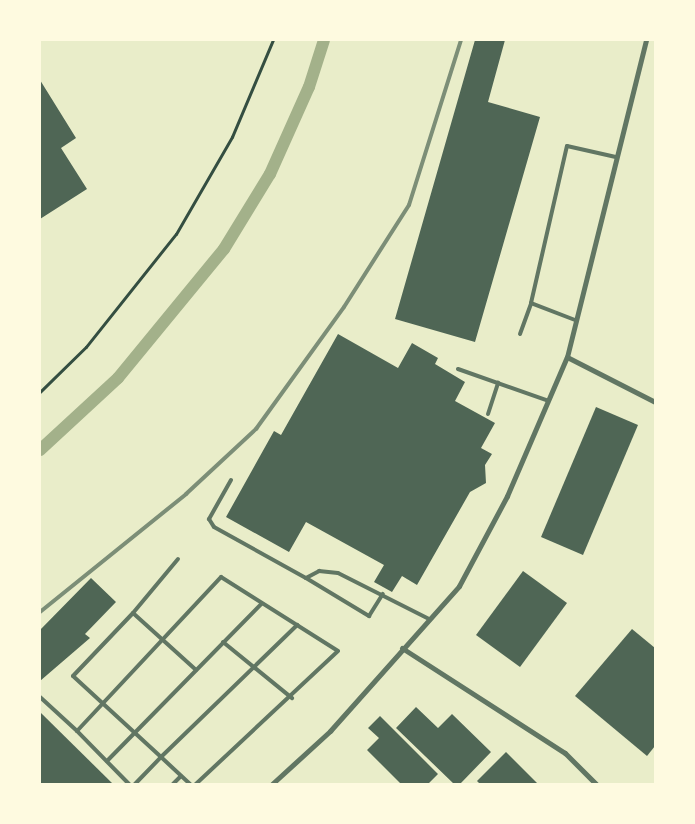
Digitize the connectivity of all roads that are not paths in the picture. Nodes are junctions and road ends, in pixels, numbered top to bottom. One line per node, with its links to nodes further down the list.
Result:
1 (646, 40): 2 (street)
2 (616, 156): 3 (lane); 4 (street)
3 (531, 303): 4 (lane); 5 (lane)
4 (575, 320): 6 (street)
5 (520, 334)
6 (567, 357): 9 (street); 10 (street)
7 (458, 369): 8 (lane)
8 (498, 383): 9 (lane); 11 (lane)
9 (549, 401): 18 (street)
10 (655, 402)
11 (488, 414)
12 (231, 480): 14 (lane)
13 (178, 559): 17 (lane)
14 (306, 578): 15 (lane); 15 (lane)
15 (383, 594): 18 (lane)
16 (262, 603): 19 (lane); 20 (lane); 21 (lane)
17 (133, 613): 20 (lane); 27 (lane)
18 (429, 618): 22 (street)
19 (297, 625): 23 (lane); 26 (lane)
20 (163, 639): 24 (lane); 27 (lane)
21 (223, 642): 23 (lane); 24 (lane)
22 (402, 648): 38 (street); 39 (street)
23 (254, 668): 26 (lane); 30 (lane)
24 (196, 670): 29 (lane)
25 (40, 697): 28 (lane)
26 (292, 698): 37 (lane)
27 (104, 703): 28 (lane); 29 (lane)
28 (77, 731): 31 (lane)
29 (134, 732): 30 (lane); 31 (lane)
30 (161, 757): 32 (lane); 34 (lane)
31 (106, 761): 33 (lane)
32 (181, 776): 35 (lane); 36 (lane)
33 (129, 784)
34 (135, 784)
35 (173, 784)
36 (190, 784)
37 (196, 784)
38 (272, 784)
39 (596, 784)

